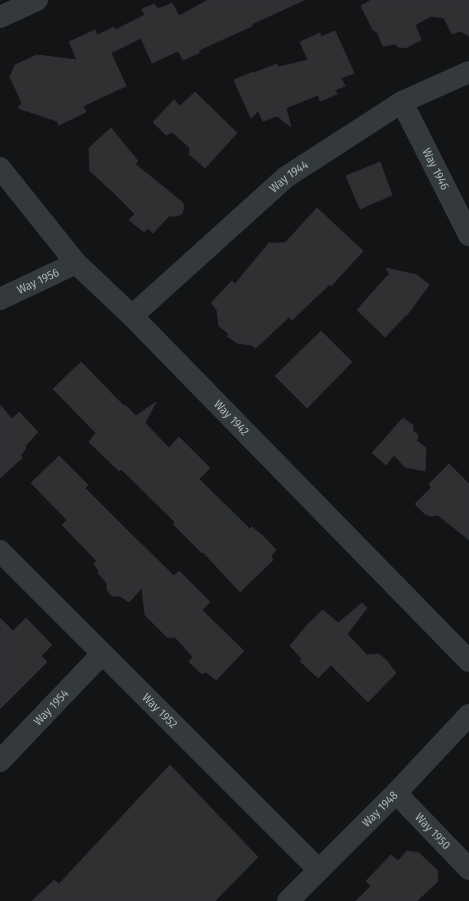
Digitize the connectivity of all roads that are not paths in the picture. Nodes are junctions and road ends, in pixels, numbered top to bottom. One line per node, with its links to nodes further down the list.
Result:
1 (37, 0): 2 (street)
2 (0, 17)
3 (469, 72): 4 (street, Way 1944)
4 (402, 102): 6 (street, Way 1946); 9 (street, Way 1944)
5 (0, 168): 7 (street, Way 1942)
6 (469, 235)
7 (76, 262): 8 (street, Way 1956); 9 (street, Way 1942)
8 (0, 299)
9 (132, 316): 12 (street, Way 1942)
10 (0, 551): 11 (street, Way 1952)
11 (102, 654): 14 (street, Way 1954); 17 (street, Way 1952)
12 (469, 661)
13 (469, 715): 15 (street, Way 1948)
14 (0, 761)
15 (396, 793): 16 (street, Way 1950); 17 (street, Way 1948)
16 (469, 869)
17 (319, 870): 18 (street, Way 1948)
18 (288, 901)

